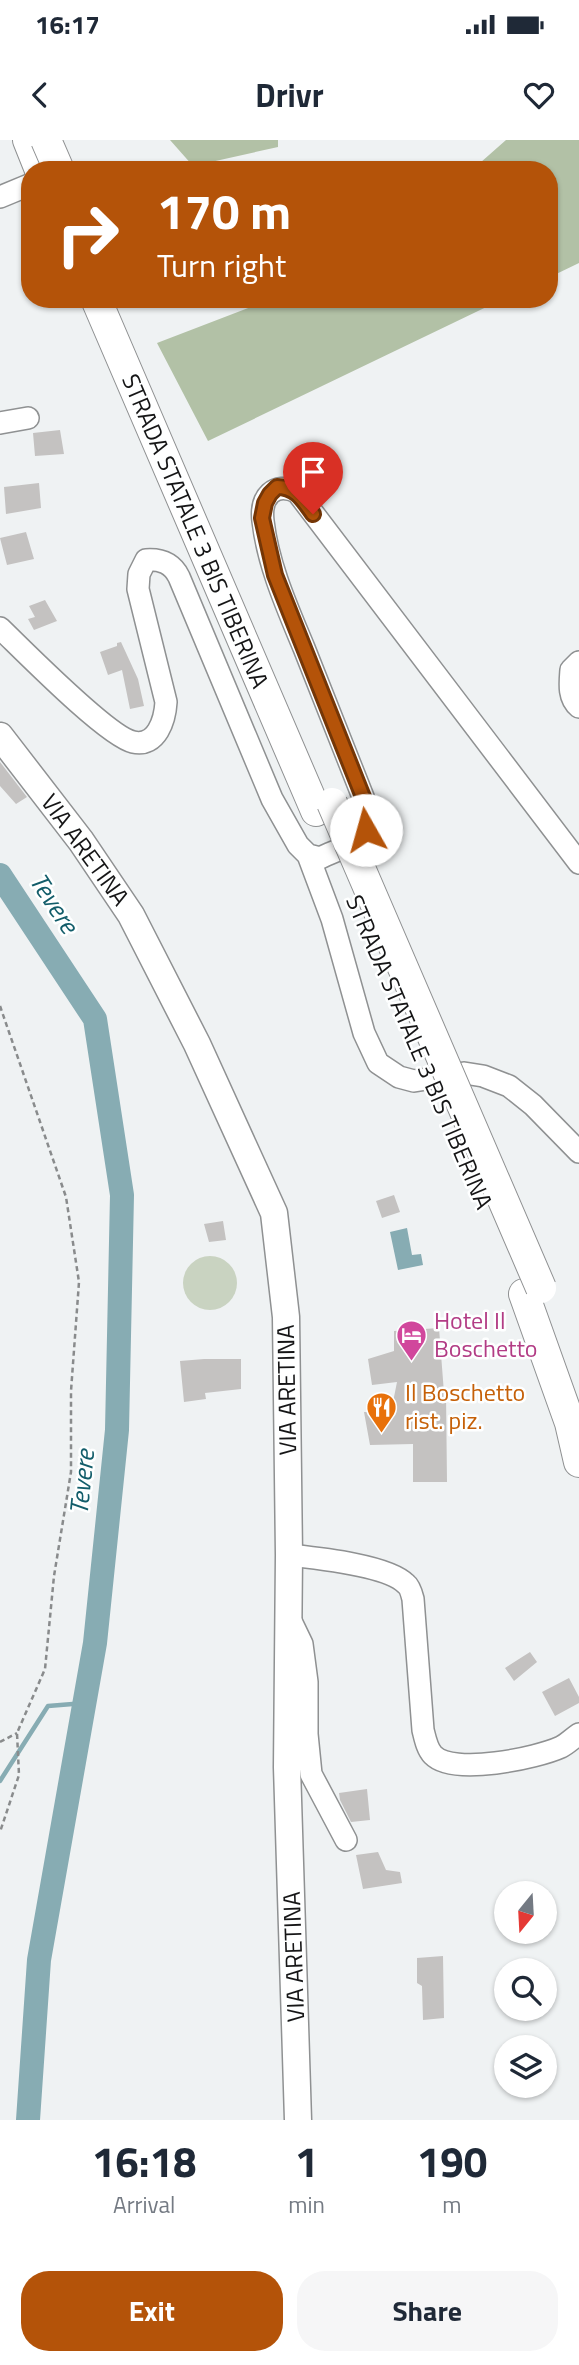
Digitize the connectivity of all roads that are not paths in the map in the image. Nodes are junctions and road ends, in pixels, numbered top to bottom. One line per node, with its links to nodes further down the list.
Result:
1 (27, 140): 3 (highway)
2 (46, 140): 4 (highway, bridge)
3 (31, 161)
4 (55, 161)
5 (21, 185): 6 (street)
6 (0, 197)
7 (100, 308): 15 (highway, STRADA STATALE 3 BIS TIBERINA)
8 (118, 308): 15 (highway, STRADA STATALE 3 BIS TIBERINA)
9 (28, 418): 10 (street)
10 (0, 423)
11 (0, 628): 16 (street)
12 (579, 663): 13 (street)
13 (579, 707)
14 (0, 736): 22 (main road, VIA ARETINA)
15 (324, 807): 19 (highway, STRADA STATALE 3 BIS TIBERINA)
16 (308, 855): 17 (street); 18 (street)
17 (579, 863)
18 (579, 1152)
19 (533, 1291): 20 (highway, STRADA STATALE 3 BIS TIBERINA); 21 (highway, STRADA STATALE 3 BIS TIBERINA)
20 (579, 1396)
21 (579, 1462)
22 (289, 1556): 23 (main road, VIA ARETINA); 24 (street)
23 (289, 1616): 25 (street); 26 (main road, VIA ARETINA)
24 (579, 1734)
25 (346, 1840)
26 (298, 2120)

